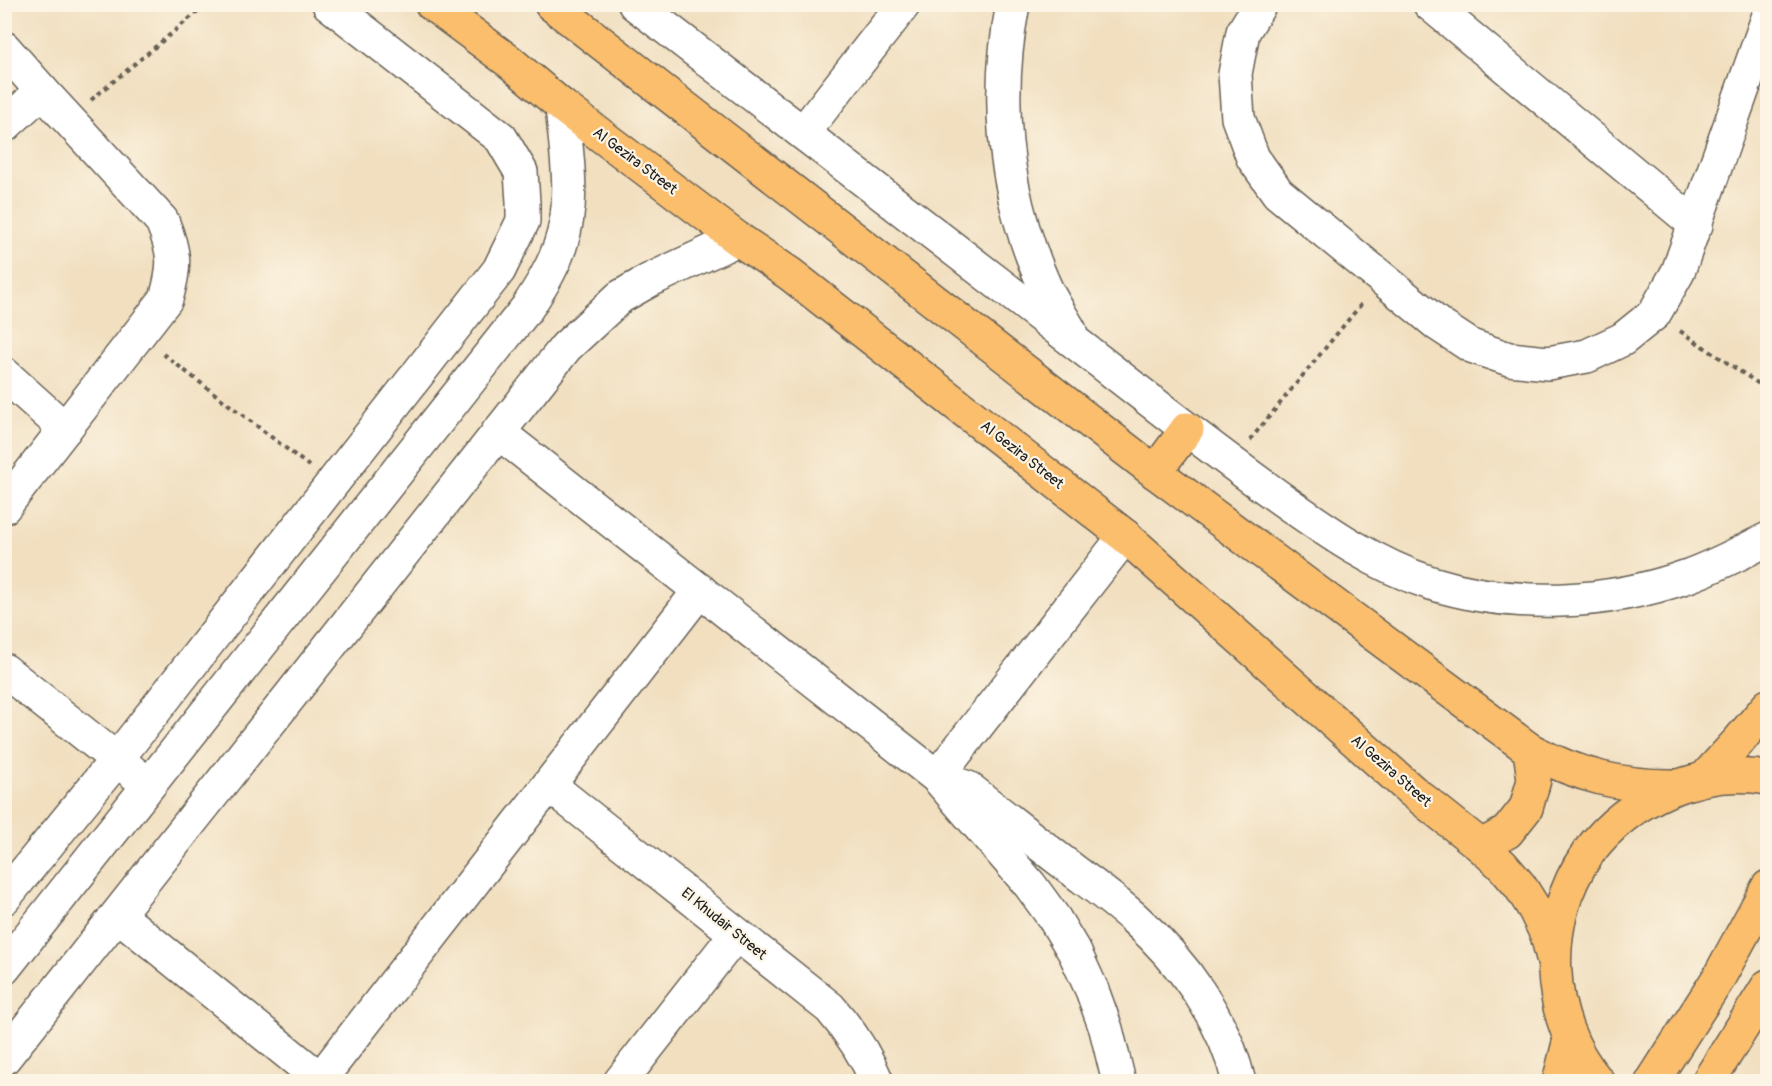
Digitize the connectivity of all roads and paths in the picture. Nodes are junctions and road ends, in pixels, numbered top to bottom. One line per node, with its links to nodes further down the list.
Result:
1 (207, 4): 14 (path)
2 (328, 4): 30 (street)
3 (432, 4): 13 (main road, Al Gezira Street)
4 (551, 4): 29 (main road)
5 (635, 4): 16 (street)
6 (904, 4): 16 (street)
7 (1013, 4): 22 (street)
8 (1260, 4): 19 (street)
9 (1430, 4): 17 (street)
10 (1767, 18): 17 (street)
11 (4, 48): 12 (street)
12 (42, 91): 14 (street); 15 (street)
13 (562, 106): 18 (main road, Al Gezira Street); 43 (street)
14 (68, 120): 21 (street)
15 (4, 126)
16 (803, 133): 22 (street)
17 (1696, 225): 20 (street)
18 (738, 239): 27 (street); 32 (main road, Al Gezira Street)
19 (1382, 278): 20 (street); 28 (path)
20 (1654, 314): 24 (path)
21 (138, 335): 25 (street); 30 (path)
22 (1077, 344): 26 (street)
23 (4, 374): 25 (street)
24 (1767, 390)
25 (66, 429): 31 (street)
26 (1187, 429): 28 (street); 29 (main road)
27 (498, 432): 34 (street); 47 (street)
28 (1231, 463): 33 (street)
29 (1155, 472): 37 (main road)
30 (332, 484): 38 (street)
31 (4, 507)
32 (1125, 536): 39 (street); 44 (main road, Al Gezira Street)
33 (1767, 539)
34 (700, 590): 39 (street); 42 (street)
35 (4, 670): 38 (street)
36 (1767, 706): 41 (main road)
37 (1530, 750): 41 (main road); 44 (main road)
38 (117, 759): 43 (street); 46 (street)
39 (938, 777): 57 (street); 58 (street)
40 (1767, 778): 41 (main road)
41 (1692, 782): 49 (main road)
42 (549, 785): 48 (street, El Khudair Street); 54 (street)
43 (149, 786): 50 (street)
44 (1481, 846): 49 (main road, Al Gezira Street)
45 (1767, 887): 61 (main road)
46 (4, 898)
47 (118, 915): 53 (street); 54 (street)
48 (736, 934): 55 (street); 56 (street, El Khudair Street)
49 (1554, 962): 52 (main road)
50 (4, 968)
51 (1767, 986): 62 (main road)
52 (1570, 1039): 59 (main road); 60 (main road)
53 (4, 1058)
54 (319, 1080)
55 (620, 1082)
56 (878, 1082)
57 (1119, 1082)
58 (1239, 1082)
59 (1559, 1082)
60 (1598, 1082)
61 (1652, 1082)
62 (1708, 1082)

